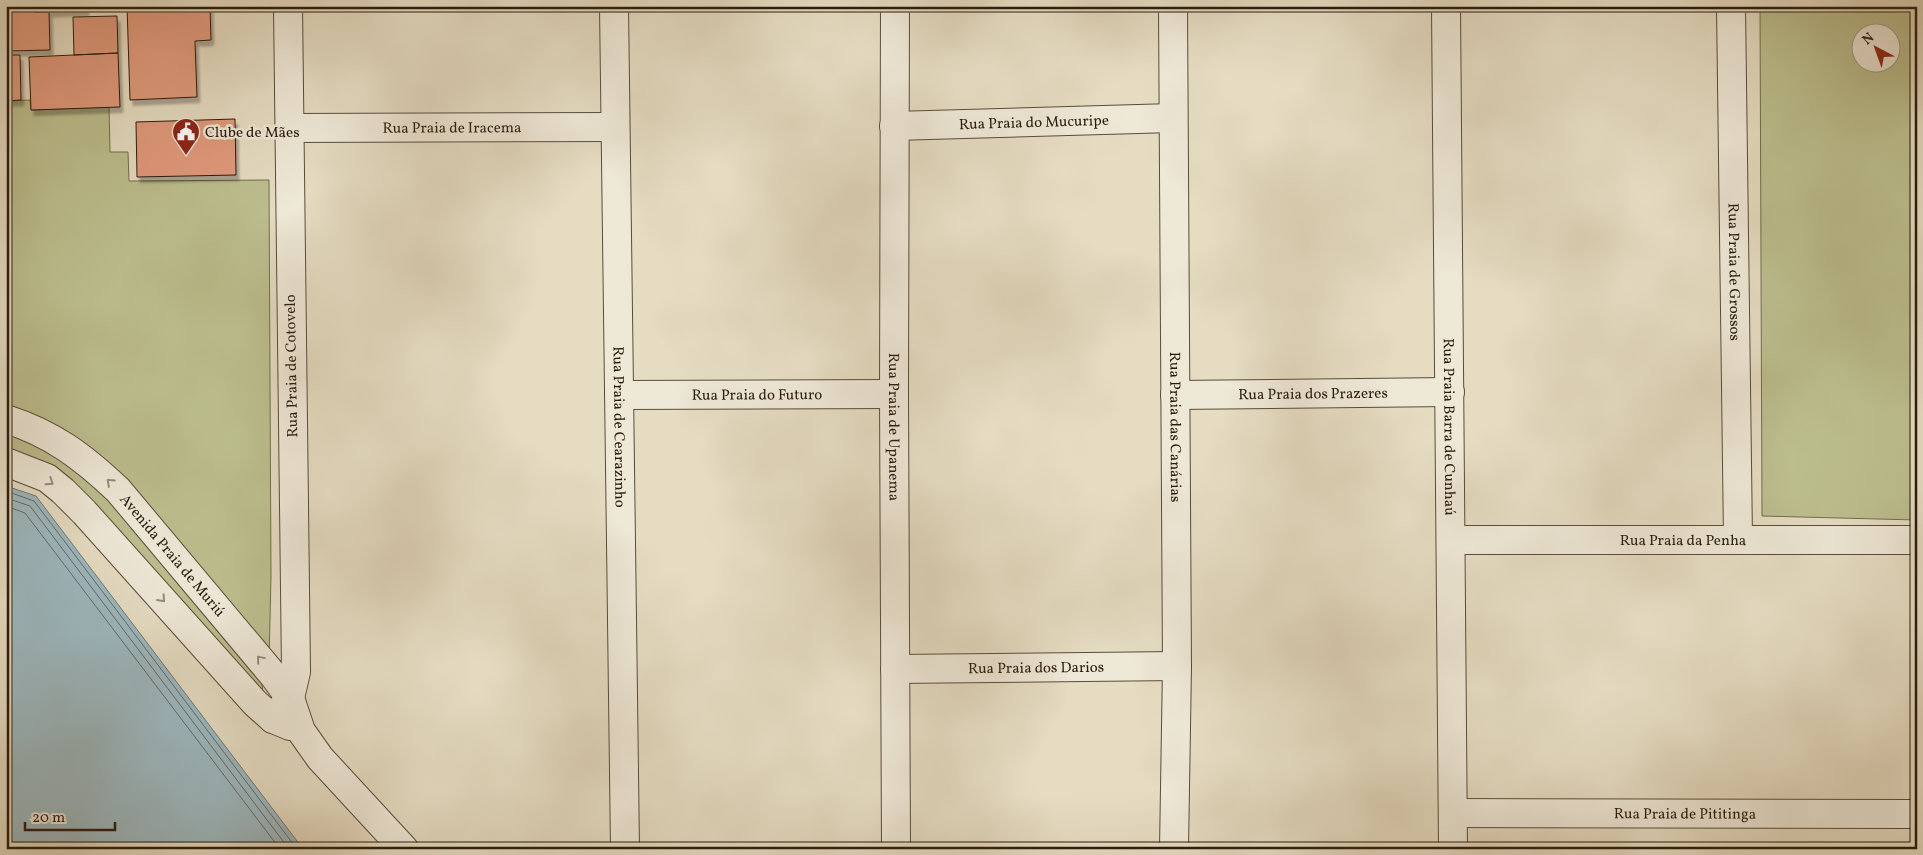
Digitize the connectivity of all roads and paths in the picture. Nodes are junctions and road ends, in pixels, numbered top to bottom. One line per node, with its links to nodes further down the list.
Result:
1 (288, 6): 10 (street, Rua Praia de Cotovelo)
2 (614, 6): 9 (street, Rua Praia de Cearazinho)
3 (895, 6): 8 (street, Rua Praia de Upanema)
4 (1173, 6): 7 (street, Rua Praia das Canárias)
5 (1446, 6): 11 (street, Rua Praia Barra de Cunhaú)
6 (1731, 6): 17 (street, Rua Praia de Grossos)
7 (1173, 118): 8 (street, Rua Praia do Mucuripe); 14 (street, Rua Praia das Canárias)
8 (894, 126): 12 (street, Rua Praia de Upanema)
9 (615, 127): 10 (street, Rua Praia de Iracema); 13 (street, Rua Praia de Cearazinho)
10 (290, 128): 22 (street, Rua Praia de Cotovelo)
11 (1450, 392): 14 (street, Rua Praia dos Prazeres); 18 (street, Rua Praia Barra de Cunhaú)
12 (894, 394): 13 (street, Rua Praia do Futuro); 21 (street, Rua Praia de Upanema)
13 (619, 395): 28 (street, Rua Praia de Cearazinho)
14 (1175, 395): 20 (street, Rua Praia das Canárias)
15 (6, 419): 22 (street, Avenida Praia de Muriú, one-way to 15)
16 (6, 462): 23 (street, one-way to 23)
17 (1738, 539): 18 (street, Rua Praia da Penha); 19 (street, Rua Praia da Penha)
18 (1451, 540): 25 (street, Rua Praia Barra de Cunhaú)
19 (1917, 540)
20 (1177, 666): 21 (street, Rua Praia dos Darios); 30 (street, Rua Praia das Canárias)
21 (895, 669): 29 (street, Rua Praia de Upanema)
22 (290, 698): 23 (street, Rua Praia de Cotovelo); 24 (street, Avenida Praia de Muriú)
23 (273, 719): 24 (street)
24 (301, 731): 27 (street, Avenida Praia de Muriú)
25 (1454, 813): 26 (street, Rua Praia de Pititinga); 31 (street, Rua Praia Barra de Cunhaú)
26 (1917, 814)
27 (404, 849)
28 (625, 849)
29 (896, 849)
30 (1174, 849)
31 (1453, 849)

